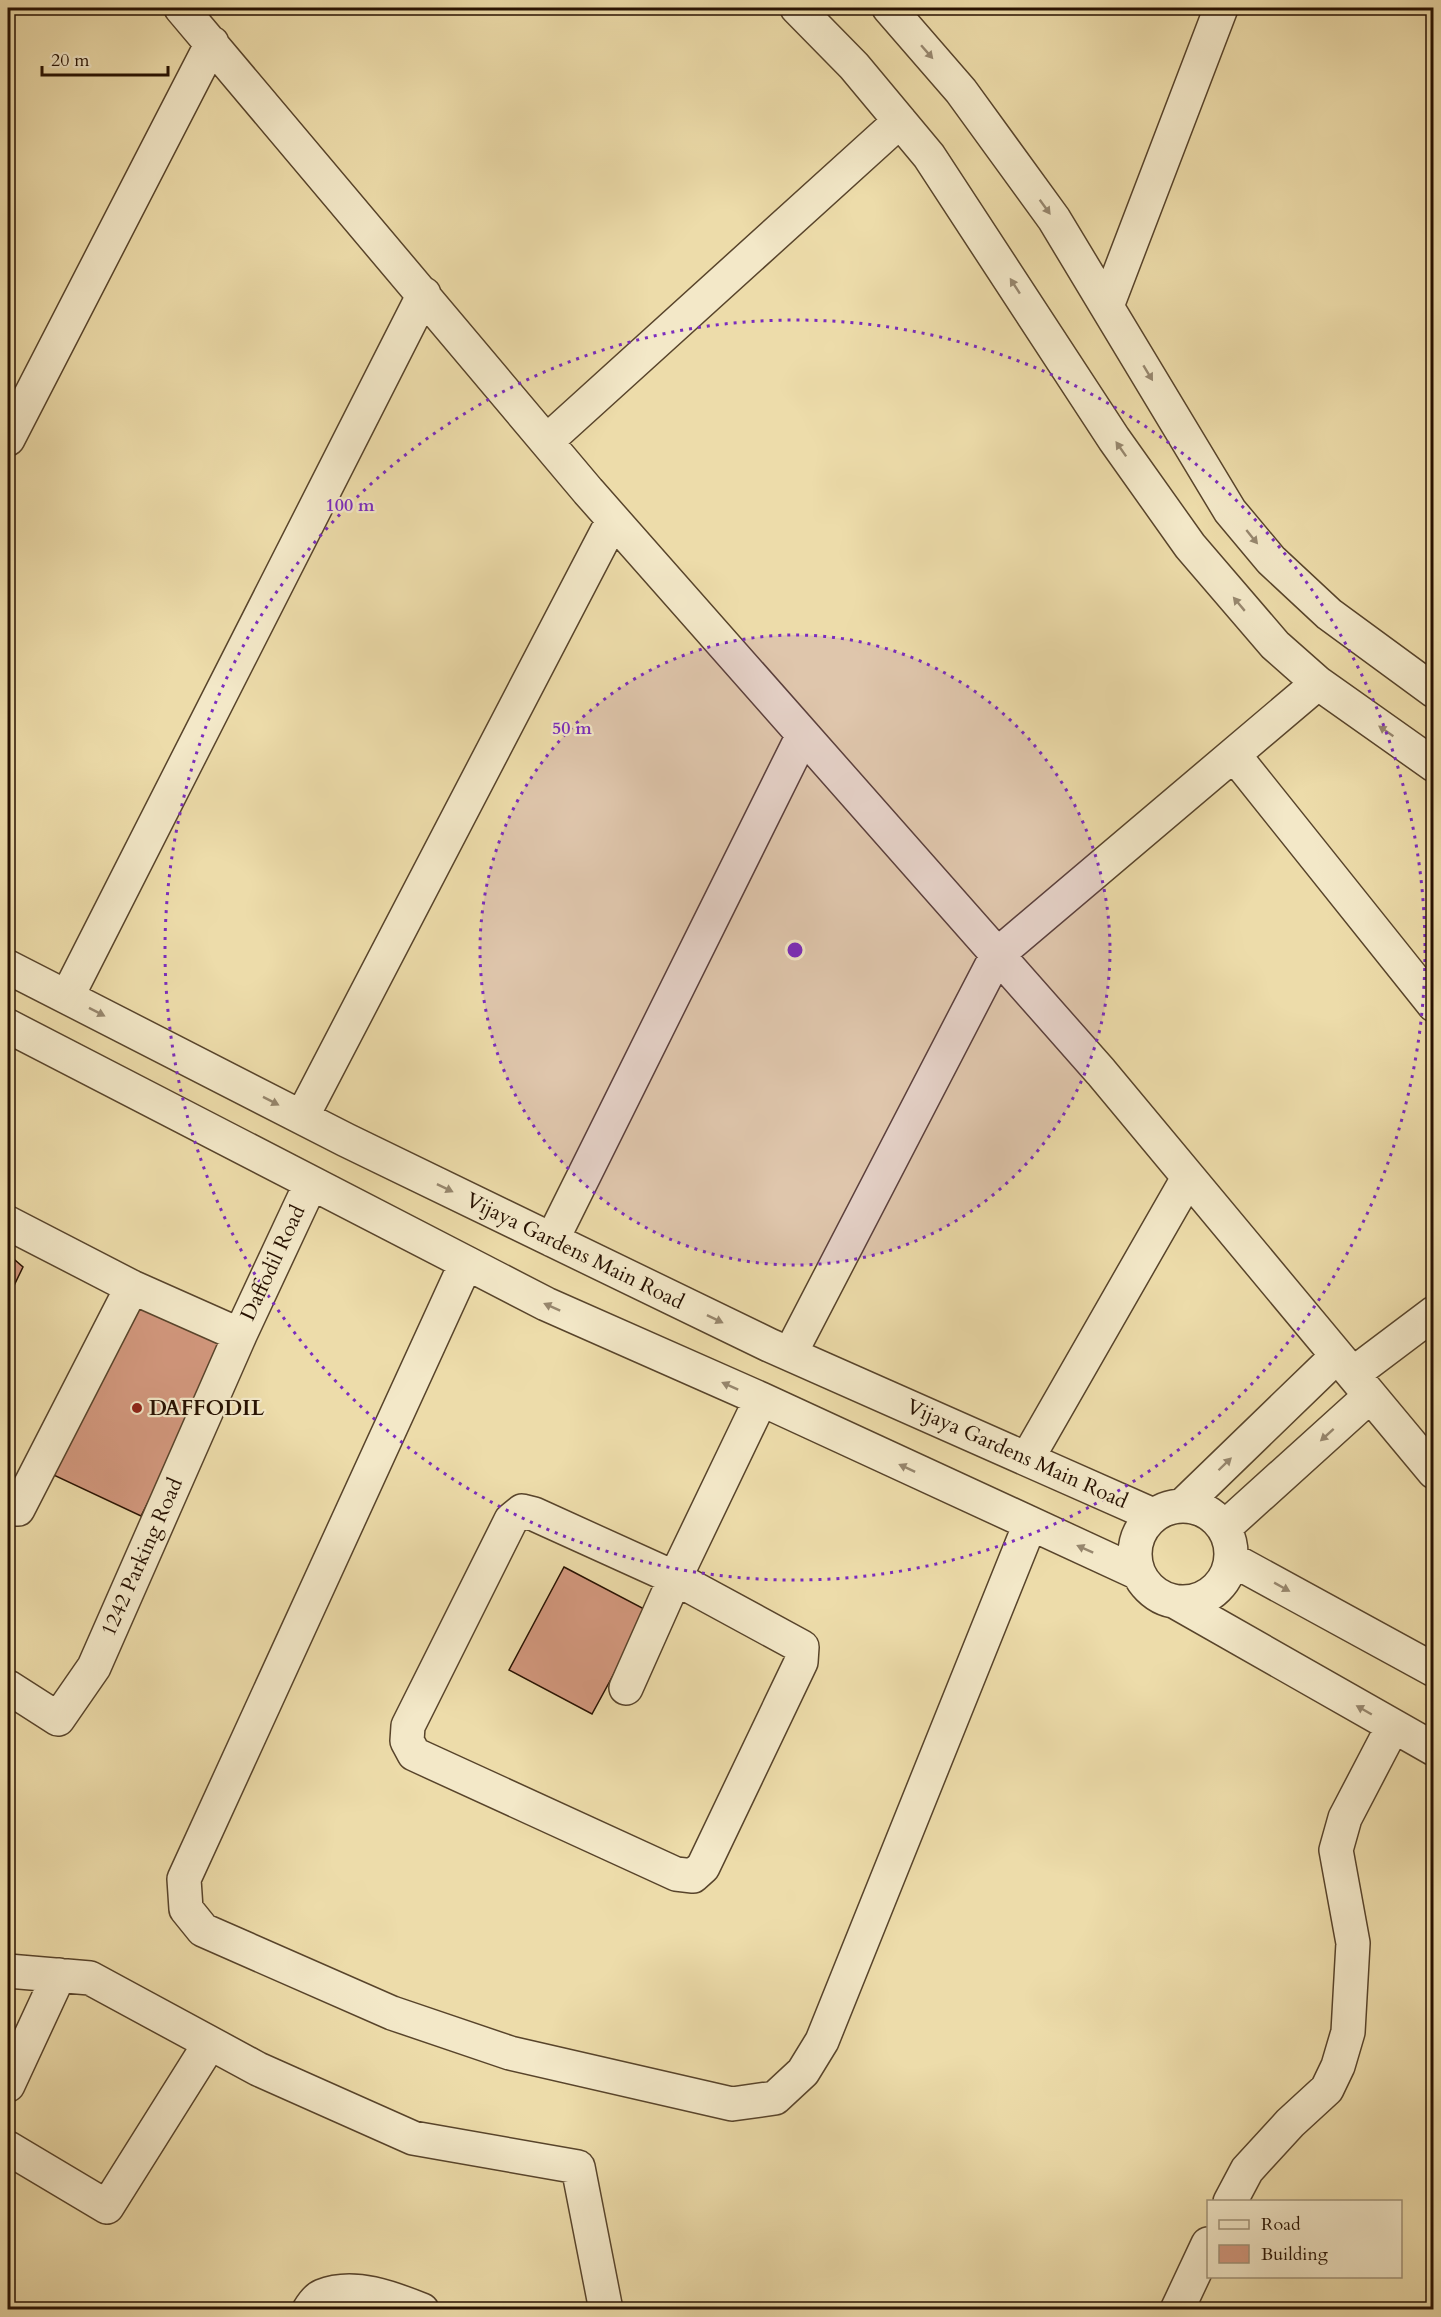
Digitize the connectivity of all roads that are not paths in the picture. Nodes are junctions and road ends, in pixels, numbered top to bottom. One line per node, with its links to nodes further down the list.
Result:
1 (181, 8): 5 (street)
2 (797, 8): 6 (street)
3 (1221, 8): 8 (street)
4 (895, 10): 8 (street, one-way to 8)
5 (212, 43): 7 (street); 9 (street)
6 (900, 121): 10 (street); 12 (street, one-way to 6)
7 (424, 294): 10 (street); 19 (street)
8 (1107, 306): 13 (street, one-way to 13)
9 (8, 439)
10 (547, 441): 11 (street)
11 (613, 520): 14 (street); 22 (street)
12 (1318, 683): 15 (street); 16 (street, one-way to 12)
13 (1434, 691)
14 (803, 735): 17 (street); 26 (street)
15 (1233, 755): 17 (street); 20 (street)
16 (1434, 765)
17 (997, 955): 23 (street); 31 (street)
18 (8, 967): 19 (street, Vijaya Gardens Main Road)
19 (67, 997): 22 (street, Vijaya Gardens Main Road, one-way to 22)
20 (1434, 1005)
21 (8, 1026): 24 (street)
22 (302, 1117): 26 (street, Vijaya Gardens Main Road, one-way to 26)
23 (1188, 1178): 32 (street); 34 (street)
24 (311, 1183): 27 (street); 30 (street, Daffodil Road)
25 (8, 1223): 28 (street, Daffodil Road)
26 (552, 1240): 31 (street, Vijaya Gardens Main Road, one-way to 31)
27 (466, 1263): 33 (street, one-way to 27); 38 (street)
28 (132, 1287): 30 (street, Daffodil Road); 36 (street)
29 (1434, 1312): 32 (street)
30 (240, 1335): 45 (street, 1242 Parking Road)
31 (790, 1354): 34 (street, Vijaya Gardens Main Road)
32 (1354, 1375): 35 (street); 37 (street, one-way to 32); 39 (street, one-way to 39)
33 (761, 1399): 38 (street, one-way to 33); 42 (street)
34 (1027, 1459): 37 (street, Vijaya Gardens Main Road)
35 (1434, 1472)
36 (8, 1509)
37 (1168, 1510): 39 (street); 41 (street)
38 (1030, 1524): 41 (street, one-way to 38)
39 (1224, 1528): 40 (street)
40 (1231, 1559): 43 (street); 44 (street, one-way to 44)
41 (1138, 1573): 43 (street)
42 (675, 1578): 42 (street); 46 (street)
43 (1174, 1601): 47 (street, one-way to 43)
44 (1434, 1670)
45 (8, 1688)
46 (626, 1688)
47 (1393, 1726): 48 (street); 54 (street)
48 (1434, 1749)
49 (8, 1971): 50 (street)
50 (59, 1975): 51 (street); 52 (street)
51 (210, 2043): 53 (street); 58 (street)
52 (8, 2085)
53 (8, 2148)
54 (1231, 2200)
55 (1207, 2248): 59 (street)
56 (309, 2310): 57 (street)
57 (422, 2310)
58 (606, 2310)
59 (1177, 2310)

